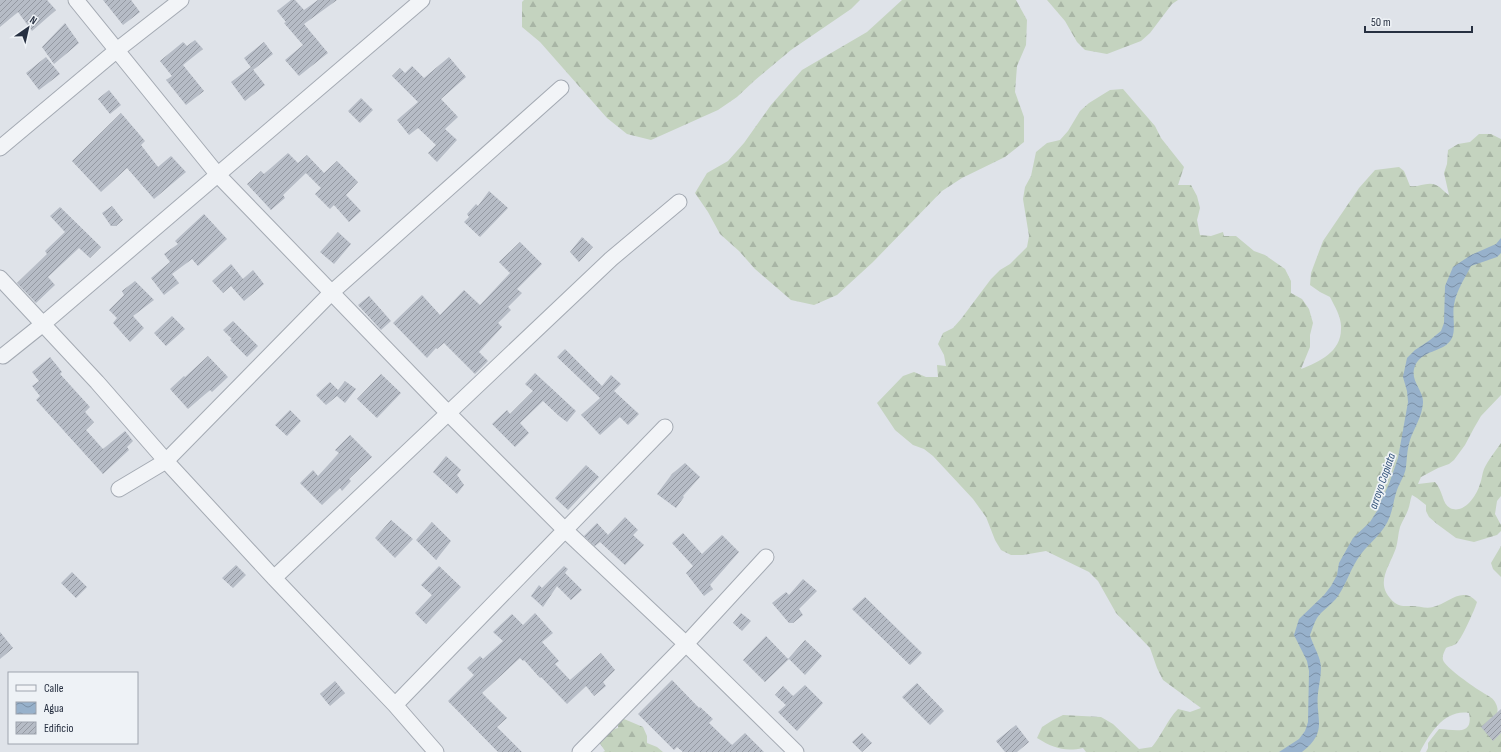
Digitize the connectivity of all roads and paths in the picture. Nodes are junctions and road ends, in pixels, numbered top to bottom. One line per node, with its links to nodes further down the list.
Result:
1 (76, 0): 4 (street)
2 (181, 0): 4 (street)
3 (422, 0): 7 (street)
4 (117, 50): 6 (street); 7 (street)
5 (561, 88): 10 (street)
6 (0, 148)
7 (218, 175): 10 (street); 11 (street)
8 (679, 202): 13 (street)
9 (0, 278): 11 (street)
10 (331, 293): 13 (street); 15 (street)
11 (43, 324): 12 (street); 15 (street)
12 (3, 356)
13 (448, 413): 17 (street); 19 (street)
14 (664, 427): 17 (street)
15 (166, 461): 16 (street); 19 (street)
16 (119, 490)
17 (566, 530): 20 (street); 21 (street)
18 (766, 557): 20 (street)
19 (274, 578): 21 (street)
20 (686, 644): 23 (street); 24 (street)
21 (395, 705): 22 (street)
22 (436, 752)
23 (580, 752)
24 (796, 752)

